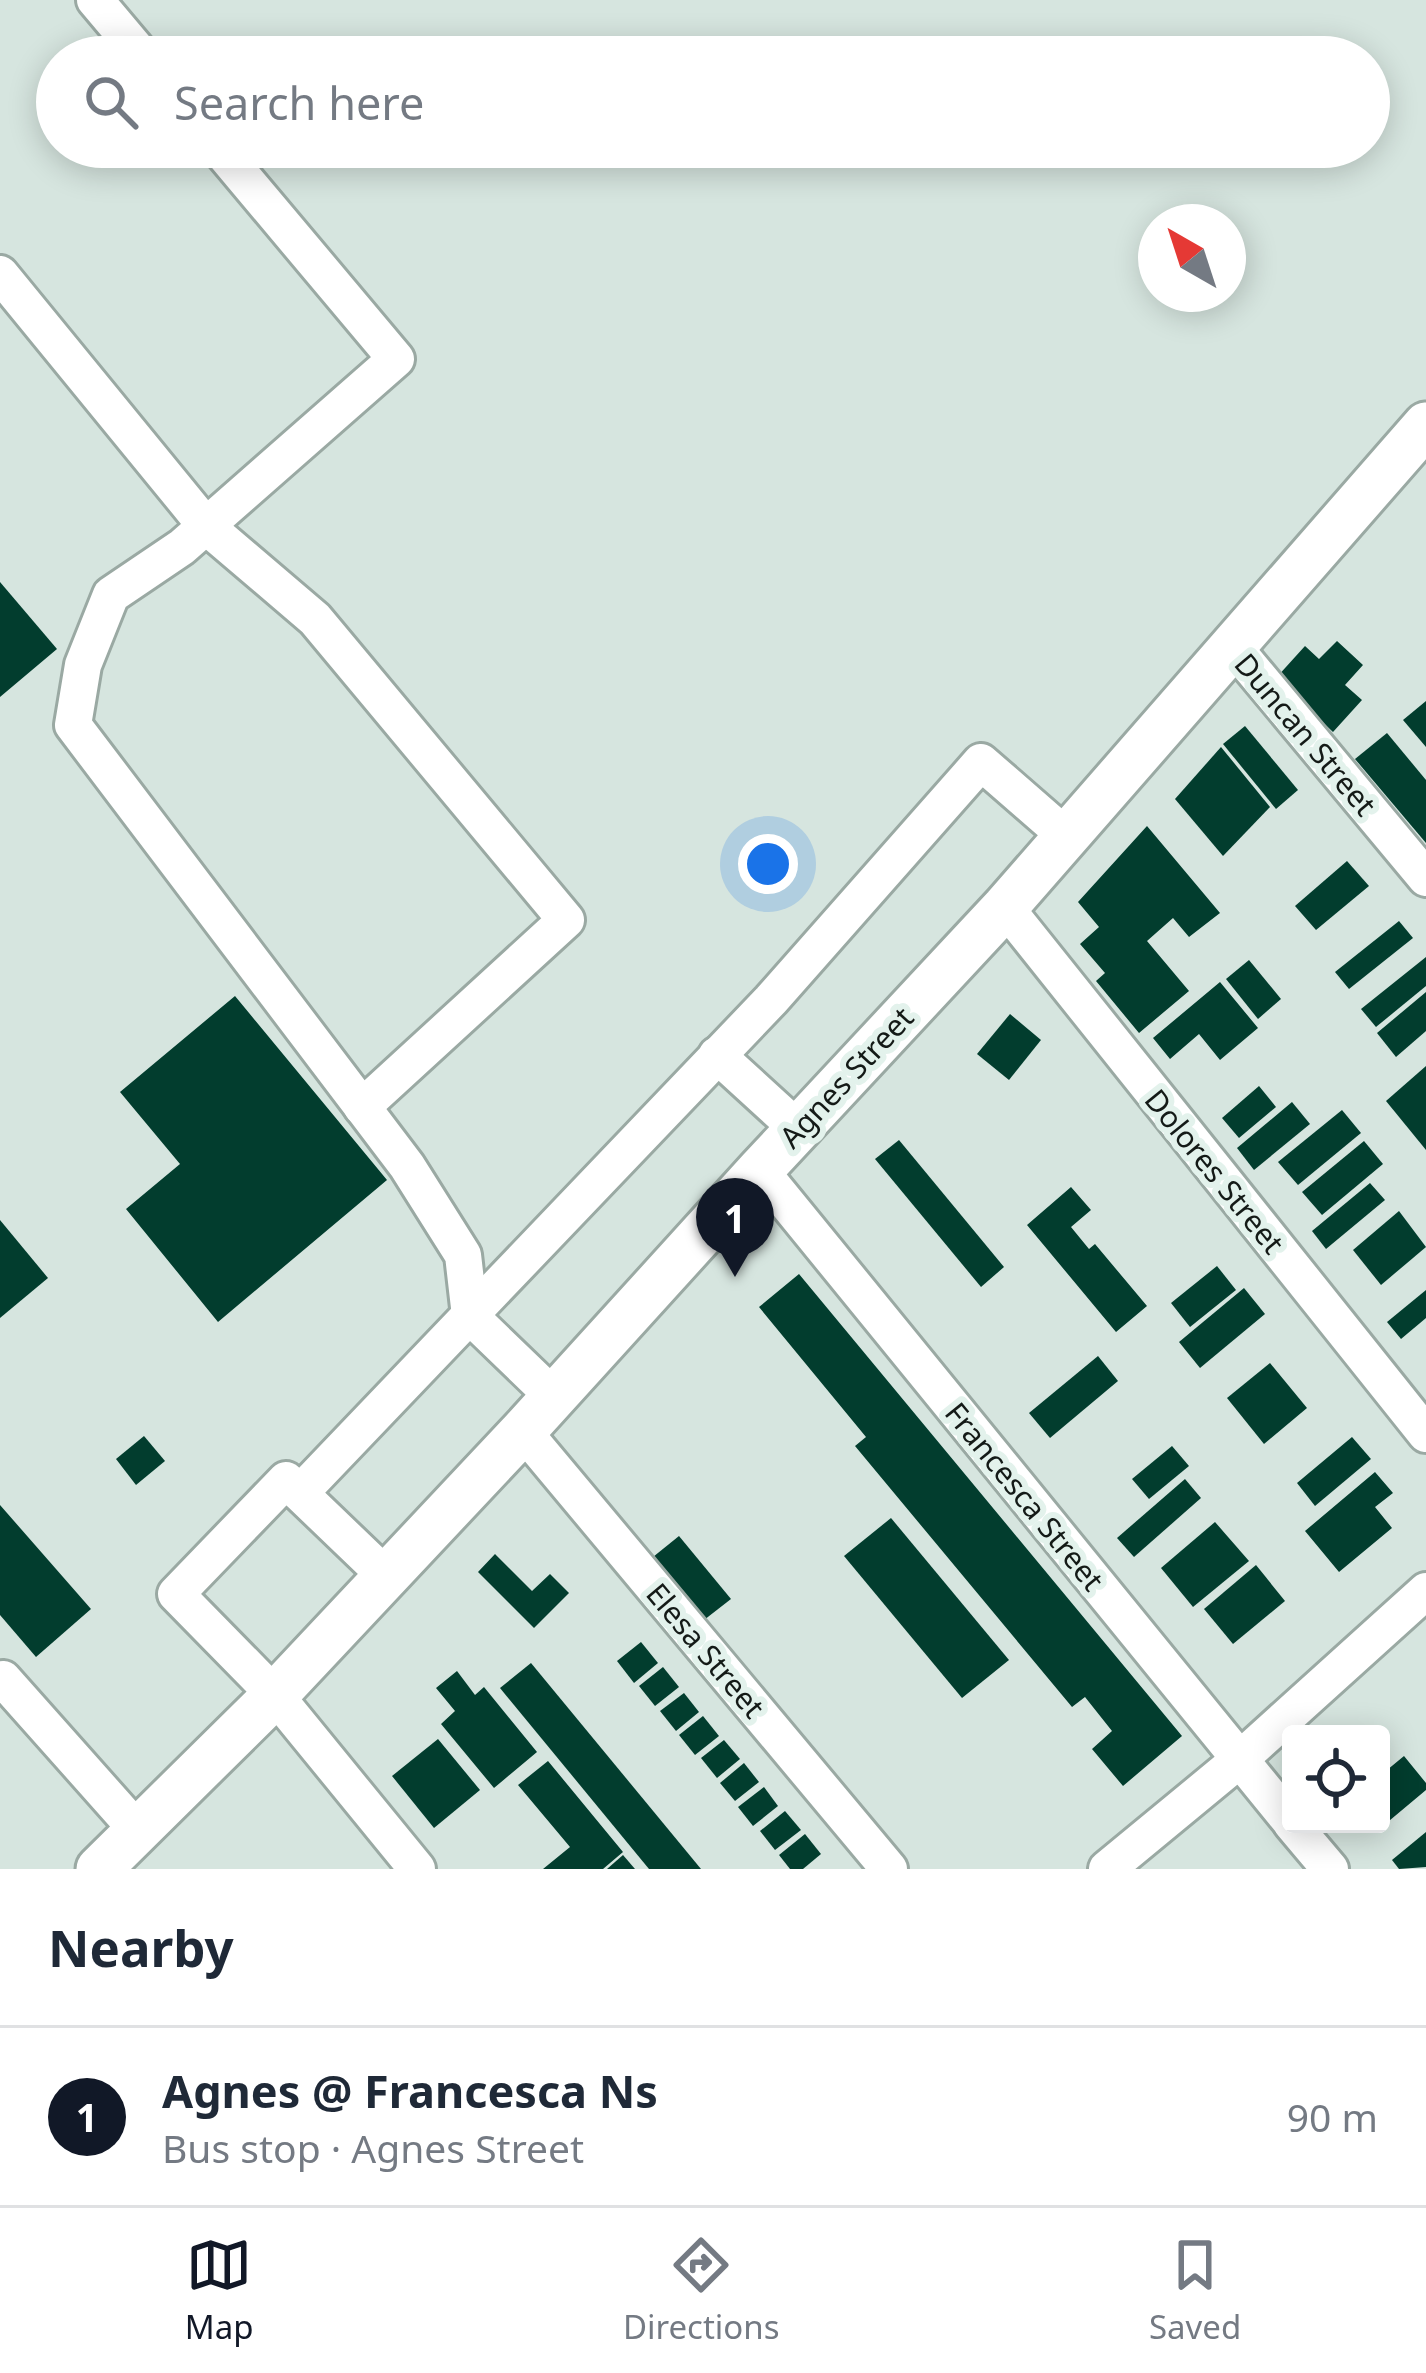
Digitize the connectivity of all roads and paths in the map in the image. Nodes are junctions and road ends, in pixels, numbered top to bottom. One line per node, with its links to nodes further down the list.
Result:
1 (95, 0): 2 (street)
2 (125, 36)
3 (236, 168): 6 (street)
4 (0, 274): 6 (street)
5 (1426, 425): 7 (main road, Agnes Street)
6 (206, 526): 12 (street); 12 (street)
7 (1232, 645): 8 (main road, Agnes Street); 9 (street, Duncan Street)
8 (1066, 836): 10 (main road, Agnes Street); 11 (street)
9 (1426, 878)
10 (1005, 907): 13 (main road, Agnes Street); 18 (street, Dolores Street)
11 (718, 1055): 13 (street); 15 (street)
12 (362, 1107): 15 (street)
13 (798, 1129): 14 (main road, Agnes Street)
14 (760, 1170): 16 (main road, Agnes Street); 24 (street, Francesca Street)
15 (470, 1316): 16 (street); 19 (street)
16 (554, 1397): 17 (main road, Agnes Street)
17 (523, 1431): 20 (main road, Agnes Street); 30 (street, Elesa Street)
18 (1426, 1434)
19 (300, 1493): 20 (street); 23 (street)
20 (386, 1576): 23 (main road, Agnes Street)
21 (1426, 1592): 24 (street)
22 (3, 1679): 26 (street)
23 (275, 1695): 26 (main road, Agnes Street); 29 (street)
24 (1240, 1760): 25 (street, Francesca Street); 31 (street)
25 (1282, 1811)
26 (139, 1832): 28 (main road, Agnes Street)
27 (1300, 1833): 32 (street, Francesca Street)
28 (99, 1869)
29 (417, 1869)
30 (889, 1869)
31 (1107, 1869)
32 (1330, 1869)

